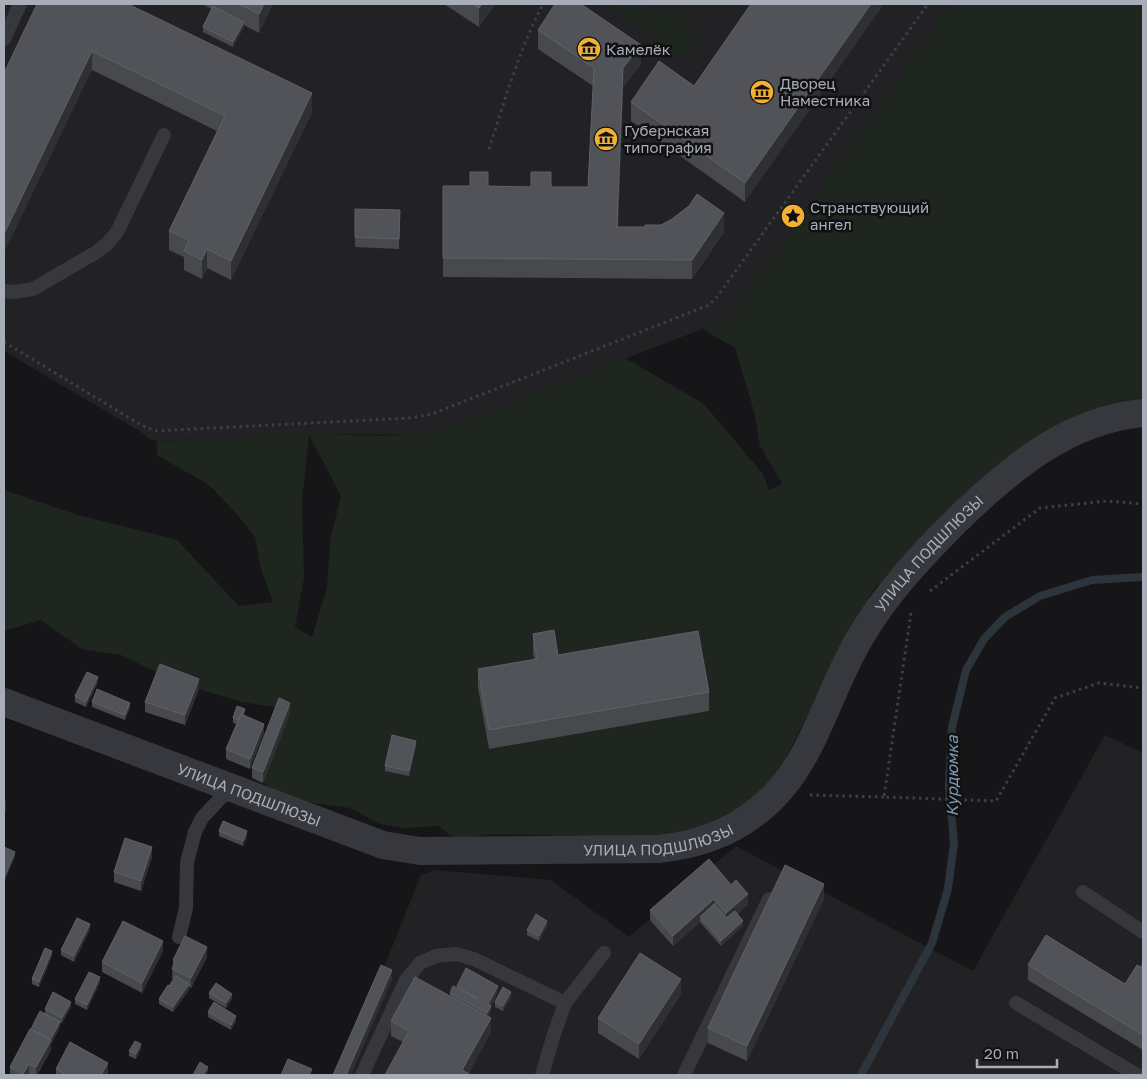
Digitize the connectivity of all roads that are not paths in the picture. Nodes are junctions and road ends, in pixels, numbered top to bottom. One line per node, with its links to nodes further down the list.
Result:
1 (20, 4): 2 (lane)
2 (4, 39)
3 (164, 135): 4 (lane)
4 (4, 291)
5 (1143, 413): 7 (street, УЛИЦА ПОДШЛЮЗЫ)
6 (4, 703): 7 (street, УЛИЦА ПОДШЛЮЗЫ)
7 (230, 788): 11 (lane)
8 (1083, 892): 10 (lane)
9 (769, 899): 18 (lane)
10 (1143, 932)
11 (179, 937)
12 (604, 953): 13 (lane)
13 (565, 1003): 16 (lane); 17 (lane)
14 (1016, 1003): 15 (lane)
15 (1120, 1071): 19 (lane)
16 (362, 1075)
17 (542, 1075)
18 (684, 1075)
19 (1137, 1075)

